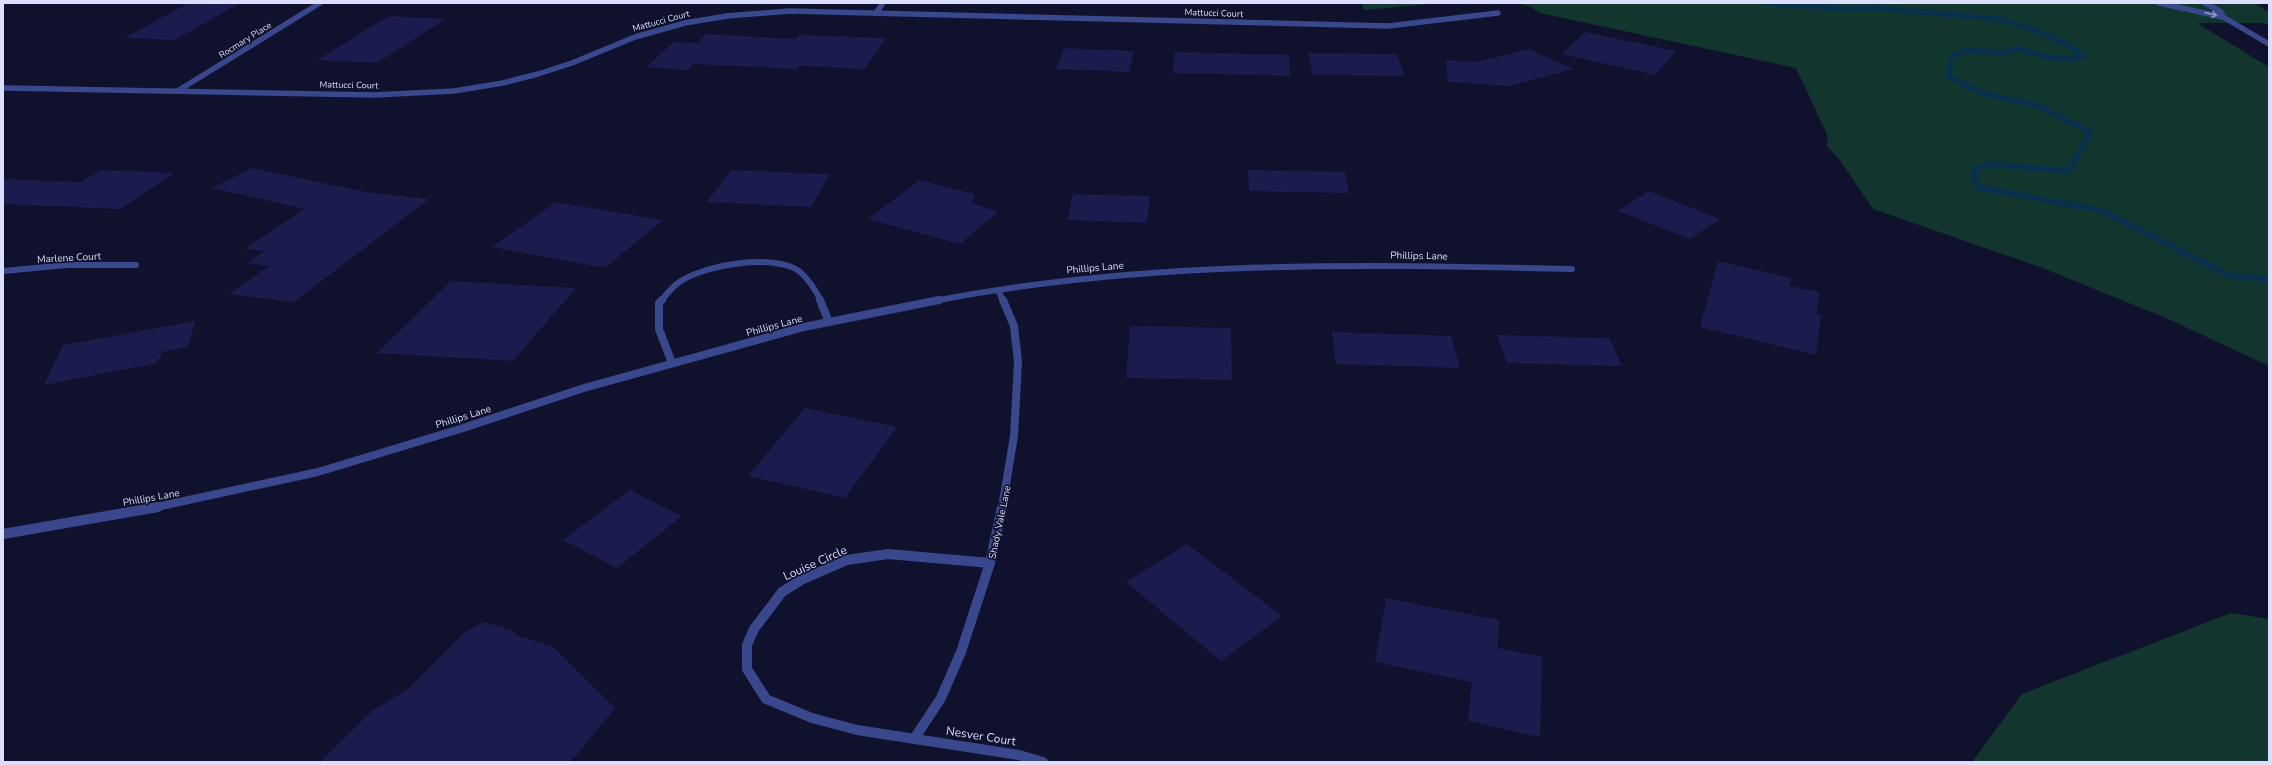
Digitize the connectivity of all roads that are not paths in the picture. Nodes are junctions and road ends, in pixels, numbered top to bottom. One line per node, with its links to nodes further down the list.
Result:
1 (320, 3): 10 (street, Rocmary Place)
2 (883, 3): 5 (street)
3 (2159, 3): 7 (street, one-way to 7)
4 (2206, 3): 7 (street)
5 (876, 12): 6 (street, Mattucci Court); 10 (street, Mattucci Court)
6 (1498, 13)
7 (2223, 17): 8 (street)
8 (2269, 44)
9 (3, 88): 10 (street, Mattucci Court)
10 (179, 90)
11 (136, 265): 13 (street, Marlene Court)
12 (1572, 269): 14 (street, Phillips Lane)
13 (3, 271)
14 (999, 292): 15 (street, Phillips Lane); 18 (street, Shady Vale Lane)
15 (829, 322): 16 (street, Phillips Lane); 16 (street)
16 (672, 363): 17 (street, Phillips Lane)
17 (3, 534)
18 (990, 563): 19 (street, Shady Vale Lane); 19 (street, Louise Circle)
19 (914, 739): 20 (street, Nesver Court)
20 (1043, 762)

